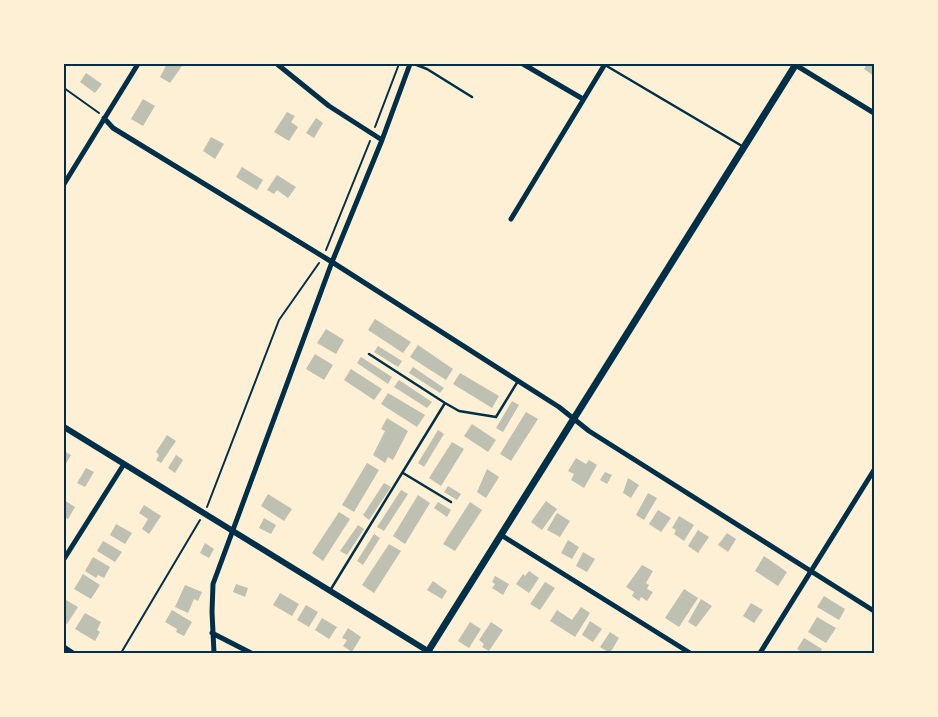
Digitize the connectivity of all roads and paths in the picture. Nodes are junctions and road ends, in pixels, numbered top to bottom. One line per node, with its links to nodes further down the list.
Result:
1 (138, 64): 13 (street)
2 (277, 64): 14 (street)
3 (399, 64): 14 (path)
4 (410, 64): 15 (street)
5 (414, 64): 10 (lane)
6 (523, 64): 11 (street)
7 (604, 64): 11 (street); 16 (lane)
8 (795, 64): 12 (street); 16 (main road)
9 (64, 88): 13 (path)
10 (472, 97)
11 (583, 99): 18 (street)
12 (874, 113)
13 (104, 118): 17 (street); 19 (street)
14 (373, 134): 15 (street); 19 (path)
15 (382, 140): 20 (street)
16 (744, 147): 24 (main road)
17 (64, 184)
18 (511, 219)
19 (323, 257): 20 (street); 30 (path)
20 (332, 262): 22 (street); 31 (street)
21 (369, 354): 23 (lane)
22 (518, 381): 23 (lane); 24 (street)
23 (445, 403): 28 (lane)
24 (574, 420): 32 (main road); 34 (street)
25 (64, 427): 26 (street)
26 (124, 464): 30 (street); 33 (street)
27 (874, 470): 34 (street)
28 (403, 472): 29 (lane); 35 (lane)
29 (451, 502)
30 (204, 513): 31 (street); 40 (path)
31 (234, 531): 35 (street); 37 (street)
32 (501, 535): 43 (main road); 44 (street)
33 (64, 559)
34 (811, 571): 36 (street); 45 (street)
35 (330, 590): 43 (street)
36 (874, 611)
37 (212, 633): 41 (street); 42 (street)
38 (64, 647): 39 (street)
39 (73, 653)
40 (121, 653)
41 (214, 653)
42 (251, 653)
43 (429, 653)
44 (690, 653)
45 (760, 653)

